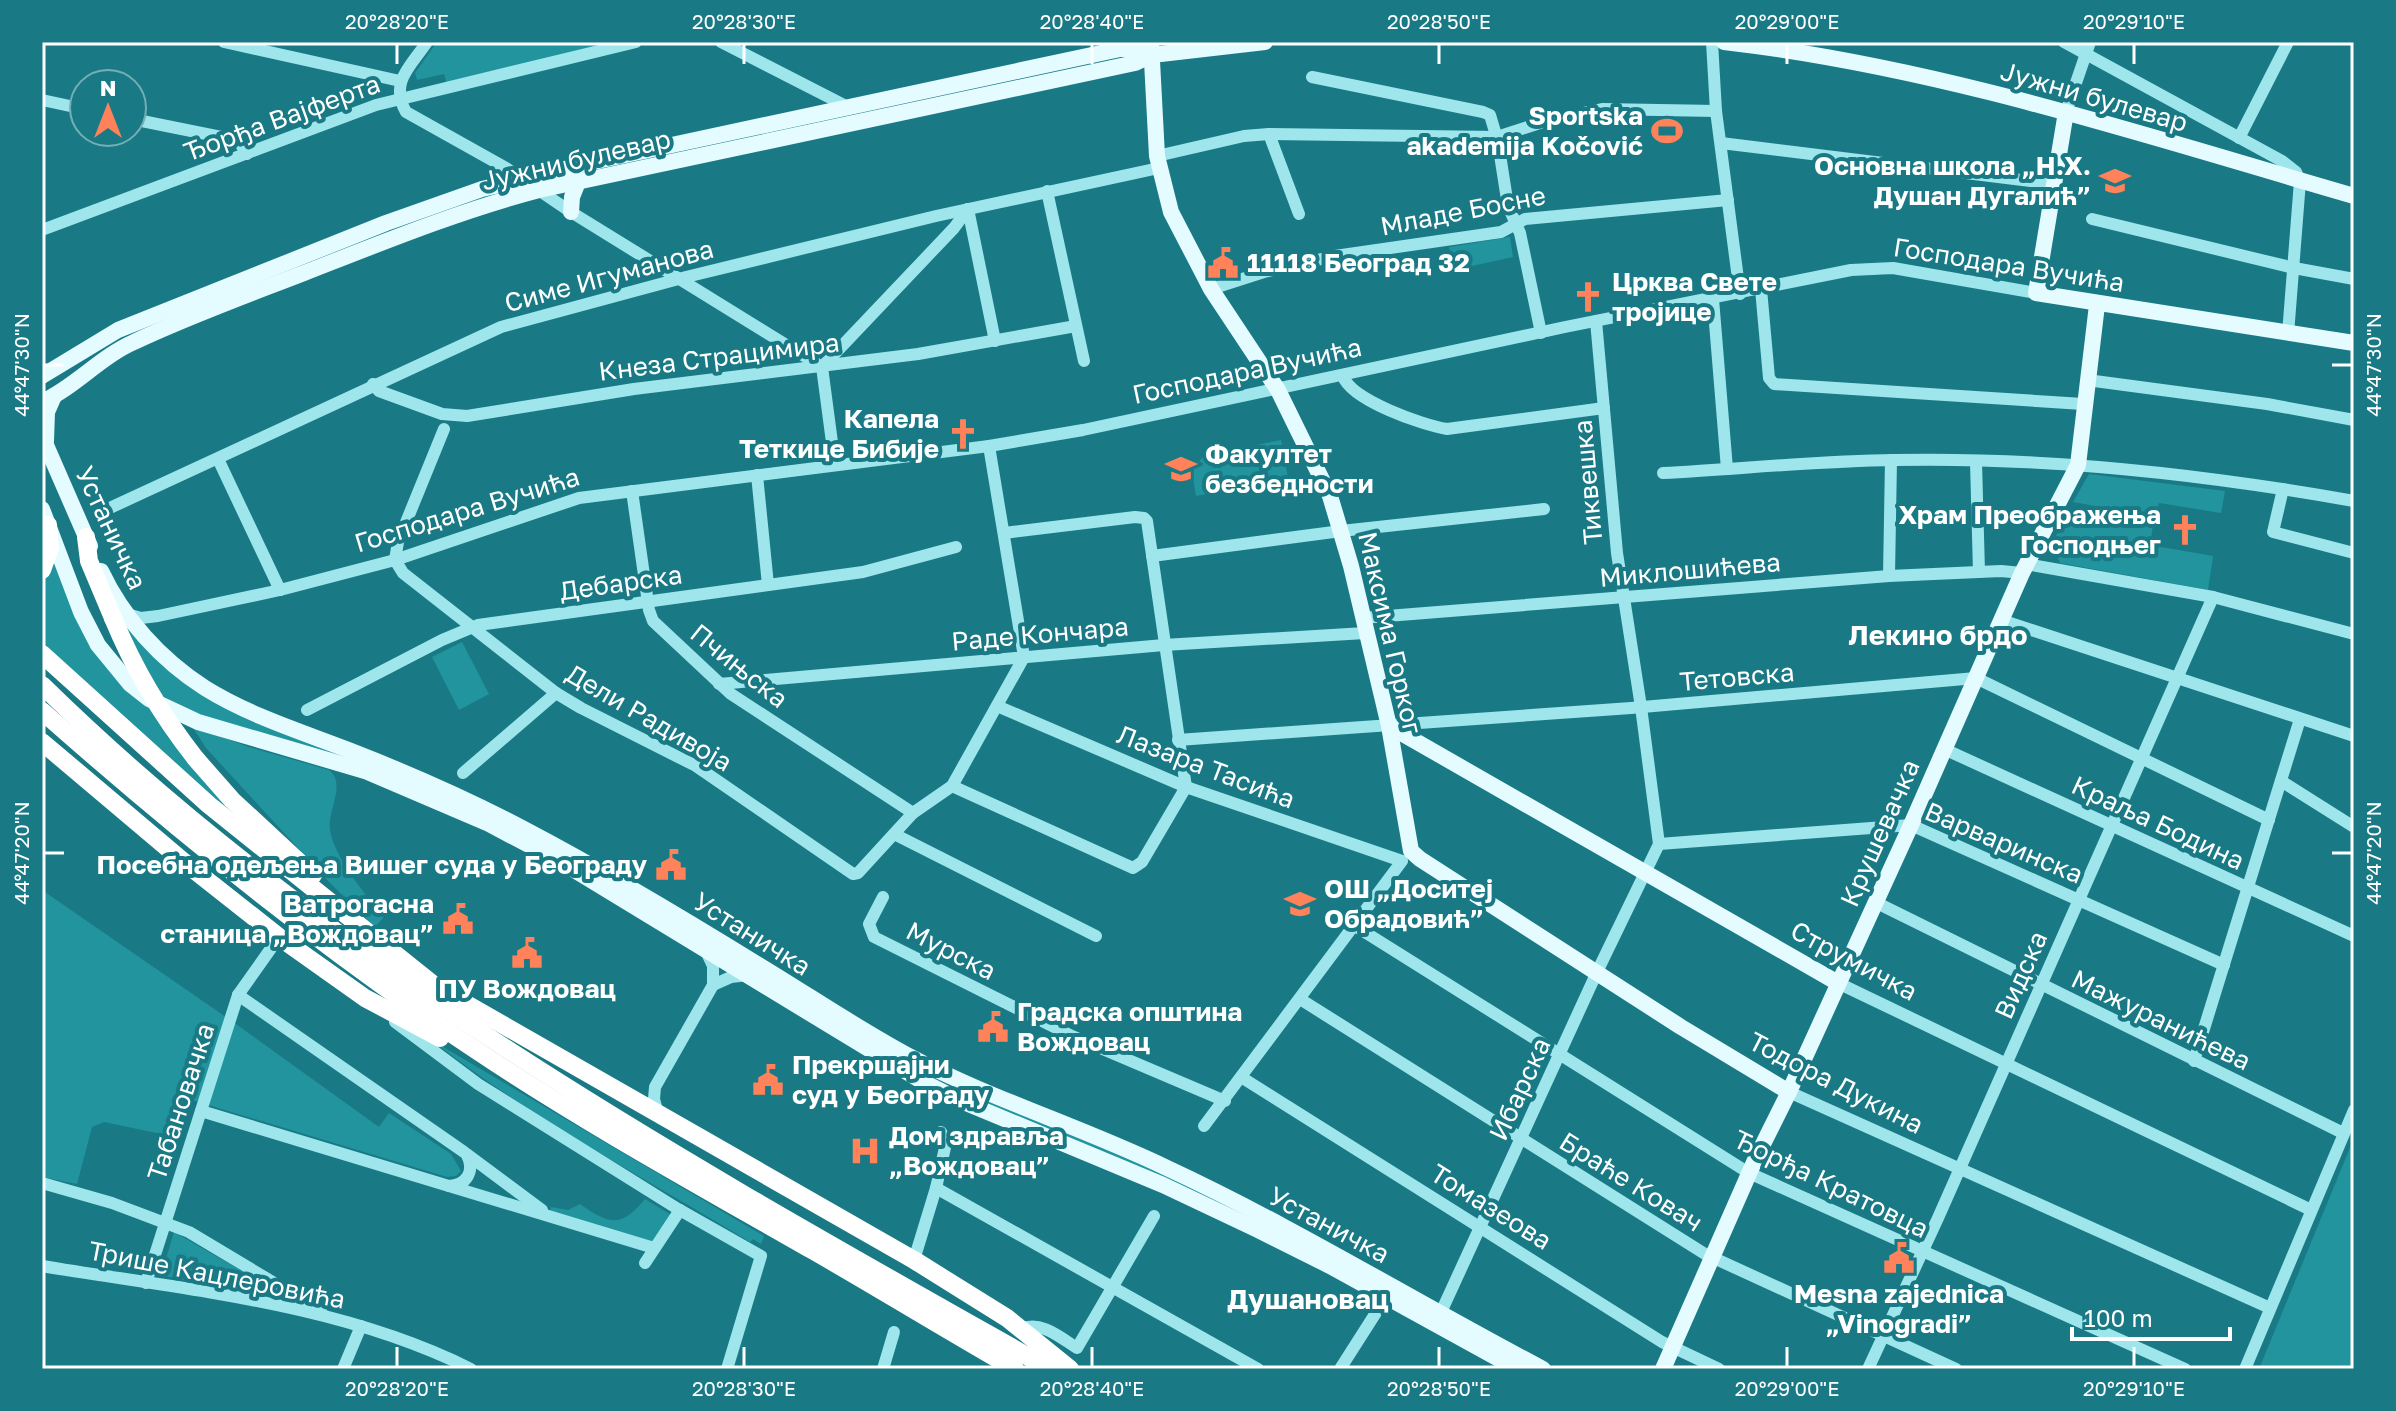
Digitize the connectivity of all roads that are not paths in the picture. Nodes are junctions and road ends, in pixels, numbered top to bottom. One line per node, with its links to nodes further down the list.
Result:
1 (224, 42): 14 (street)
2 (427, 42): 14 (street)
3 (636, 42): 15 (street, Ђорђа Вајферта)
4 (721, 42): 19 (street)
5 (1265, 42): 10 (main road, Јужни булевар)
6 (1712, 42): 20 (street)
7 (1724, 42): 21 (main road, Јужни булевар)
8 (2064, 42): 11 (street)
9 (2288, 42): 26 (street)
10 (1215, 45): 12 (main road, Јужни булевар)
11 (2088, 48): 21 (street); 26 (street)
12 (1152, 49): 19 (main road, Јужни булевар); 29 (main road, Максима Горког); 32 (main road, Јужни булевар)
13 (1312, 77): 25 (street)
14 (400, 81): 15 (street); 16 (street)
15 (414, 95): 16 (street, Ђорђа Вајферта); 22 (street)
16 (399, 98): 22 (street); 28 (street, Ђорђа Вајферта)
17 (42, 100): 18 (street)
18 (68, 106)
19 (848, 107): 30 (main road, Јужни булевар)
20 (1716, 111): 25 (street, Симе Игуманова); 27 (street)
21 (2066, 112): 31 (main road, Јужни булевар); 33 (main road)
22 (410, 115): 30 (street)
23 (148, 122): 28 (street)
24 (1269, 134): 25 (street, Симе Игуманова); 29 (street, Симе Игуманова); 40 (street)
25 (1497, 137): 42 (street)
26 (2239, 138): 31 (street)
27 (1721, 143): 33 (street); 37 (street)
28 (247, 154): 43 (street, Ђорђа Вајферта)
29 (1158, 162): 35 (street, Симе Игуманова); 47 (main road, Максима Горког)
30 (520, 178): 34 (street); 61 (main road, Јужни булевар)
31 (2300, 181): 36 (main road, Јужни булевар); 44 (street)
32 (578, 182): 34 (main road, Јужни булевар); 39 (main road)
33 (2054, 184): 49 (main road)
34 (539, 190): 39 (street); 66 (main road, Јужни булевар)
35 (1047, 191): 38 (street, Симе Игуманова); 54 (street)
36 (2354, 196)
37 (1728, 200): 42 (street, Младе Босне); 50 (street)
38 (968, 209): 45 (street, Симе Игуманова); 57 (street); 60 (street)
39 (571, 212): 45 (street)
40 (1299, 214)
41 (2092, 219): 44 (street)
42 (1516, 222): 47 (street, Младе Босне); 55 (street)
43 (42, 230)
44 (2294, 268): 46 (street); 56 (street)
45 (679, 278): 60 (street); 64 (street, Симе Игуманова)
46 (2354, 279)
47 (1211, 289): 65 (main road, Максима Горког)
48 (1761, 289): 49 (street, Господара Вучића); 50 (street, Господара Вучића); 67 (street)
49 (2036, 293): 52 (main road, Господара Вучића)
50 (1740, 294): 51 (street, Господара Вучића)
51 (1713, 299): 53 (street, Господара Вучића); 78 (street)
52 (2097, 305): 56 (main road, Господара Вучића); 63 (main road, Крушевачка)
53 (1596, 321): 55 (street, Господара Вучића); 68 (street, Тиквешка)
54 (1076, 326): 57 (street, Кнеза Страцимира); 59 (street)
55 (1541, 333): 62 (street, Господара Вучића)
56 (2288, 334): 58 (main road, Господара Вучића)
57 (995, 341): 60 (street, Кнеза Страцимира)
58 (2354, 343)
59 (1084, 361)
60 (822, 367): 64 (street, Кнеза Страцимира); 76 (street)
61 (47, 376)
62 (1343, 376): 65 (street, Господара Вучића); 68 (street)
63 (2087, 380): 67 (main road, Крушевачка); 69 (street)
64 (373, 384): 73 (street, Симе Игуманова)
65 (1278, 390): 72 (street, Господара Вучића); 87 (main road, Максима Горког)
66 (48, 399): 71 (main road)
67 (2083, 404): 77 (main road, Крушевачка)
68 (1604, 408): 101 (street, Тиквешка)
69 (2354, 420)
70 (444, 429): 93 (street)
71 (44, 439): 89 (main road, Устаничка)
72 (989, 446): 76 (street, Господара Вучића); 88 (street)
73 (218, 459): 85 (street, Симе Игуманова); 99 (street)
74 (1891, 460): 75 (street); 78 (street); 97 (street)
75 (1976, 462): 77 (street); 96 (street)
76 (835, 465): 80 (street, Господара Вучића)
77 (2078, 465): 81 (street); 94 (main road, Крушевачка)
78 (1727, 469): 79 (street)
79 (1663, 473)
80 (757, 475): 82 (street, Господара Вучића); 98 (street)
81 (2283, 489): 83 (street); 91 (street)
82 (632, 491): 93 (street, Господара Вучића); 102 (street, Пчињска)
83 (2354, 501)
84 (1544, 509): 87 (street)
85 (99, 513)
86 (45, 517): 95 (highway); 151 (main road, Устаничка)
87 (1341, 531): 92 (street); 106 (main road, Максима Горког)
88 (1004, 533): 92 (street); 112 (street)
89 (86, 537): 103 (highway)
90 (956, 547): 98 (street, Дебарска)
91 (2354, 553)
92 (1152, 556): 109 (street)
93 (395, 560): 99 (street, Господара Вучића); 107 (street, Дели Радивоја)
94 (2024, 569): 96 (street, Миклошићева); 100 (street, Миклошићева); 105 (main road, Крушевачка)
95 (42, 570)
96 (1979, 572): 97 (street, Миклошићева)
97 (1889, 576): 101 (street, Миклошићева)
98 (768, 585): 102 (street, Дебарска)
99 (280, 590): 104 (street, Господара Вучића)
100 (2213, 597): 108 (street, Миклошићева); 114 (street, Видска)
101 (1624, 598): 106 (street, Миклошићева); 119 (street, Тиквешка)
102 (648, 602): 107 (street, Дебарска); 115 (street, Пчињска)
103 (120, 616): 104 (street, Господара Вучића); 110 (main road, Устаничка); 150 (highway, bridge)
104 (155, 617): 110 (street)
105 (2001, 620): 113 (main road, Крушевачка); 114 (street)
106 (1364, 626): 109 (street, Раде Кончара); 123 (main road, Максима Горког)
107 (474, 627): 117 (street, Дели Радивоја); 120 (street, Дебарска)
108 (2354, 634)
109 (1164, 645): 112 (street, Раде Кончара); 125 (street)
110 (155, 646): 204 (main road, Устаничка)
111 (42, 654): 150 (highway)
112 (1024, 657): 115 (street, Раде Кончара); 118 (street)
113 (1976, 678): 119 (street, Тетовска); 127 (main road, Крушевачка); 128 (street)
114 (2177, 678): 122 (street); 128 (street, Видска)
115 (719, 684): 133 (street, Пчињска)
116 (42, 685): 162 (highway)
117 (556, 693): 129 (street); 138 (street, Дели Радивоја)
118 (997, 706): 131 (street); 132 (street, Лазара Тасића)
119 (1641, 707): 123 (street, Тетовска); 139 (street, Тиквешка)
120 (307, 710)
121 (42, 711): 167 (highway)
122 (2300, 719): 124 (street); 130 (street)
123 (1389, 726): 125 (street, Тетовска); 140 (main road, Максима Горког); 141 (main road, Струмичка)
124 (2354, 736)
125 (1178, 740): 132 (street)
126 (42, 742): 149 (highway)
127 (1944, 749): 135 (main road, Крушевачка); 136 (street, Краља Бодина)
128 (2142, 758): 134 (street); 136 (street, Видска)
129 (463, 773)
130 (2281, 781): 134 (street); 137 (street)
131 (952, 786): 132 (street); 133 (street)
132 (1186, 787): 140 (street, Лазара Тасића)
133 (913, 813): 138 (street)
134 (2269, 820): 142 (street)
135 (1911, 825): 139 (street, Варваринска); 144 (street, Варваринска); 145 (main road, Крушевачка)
136 (2112, 826): 142 (street, Краља Бодина); 144 (street, Видска)
137 (2354, 827)
138 (894, 834): 147 (street)
139 (1659, 844): 141 (street)
140 (1406, 854): 146 (street); 153 (main road, Тодора Дукина)
141 (1644, 872): 153 (street, Ибарска); 155 (main road, Струмичка)
142 (2247, 888): 148 (street, Краља Бодина); 152 (street)
143 (883, 897): 171 (street, Мурска)
144 (2079, 899): 152 (street, Варваринска); 157 (street, Видска)
145 (1875, 902): 155 (main road, Крушевачка); 157 (street, Мажуранићева)
146 (1355, 926): 161 (street); 163 (street, Ђорђа Кратовца)
147 (1096, 936)
148 (2354, 936)
149 (279, 937): 159 (street, Табановачка); 160 (highway)
150 (374, 937): 158 (highway)
151 (705, 948): 154 (main road, Устаничка); 156 (street)
152 (2224, 965): 164 (street)
153 (1597, 972): 163 (street, Ибарска); 169 (main road, Тодора Дукина)
154 (750, 975): 156 (street); 200 (main road, Устаничка)
155 (1838, 983): 165 (street, Струмичка); 169 (main road, Крушевачка)
156 (713, 985): 168 (street)
157 (2041, 985): 164 (street, Мажуранићева); 165 (street, Видска)
158 (442, 990): 162 (highway); 170 (highway)
159 (238, 995): 173 (street, Табановачка); 179 (street)
160 (365, 998): 167 (highway); 185 (street)
161 (1300, 999): 166 (street); 178 (street, Браће Ковач)
162 (498, 1046): 217 (highway)
163 (1561, 1055): 178 (street, Ибарска); 181 (street, Ђорђа Кратовца)
164 (2194, 1061): 177 (street, Мажуранићева)
165 (2006, 1063): 180 (street, Видска); 186 (street, Струмичка)
166 (1241, 1077): 171 (street); 190 (street, Томазеова)
167 (524, 1081): 216 (highway)
168 (655, 1087): 170 (street); 174 (street)
169 (1789, 1092): 180 (street, Тодора Дукина); 181 (main road, Крушевачка)
170 (630, 1098): 174 (highway)
171 (1225, 1101): 175 (street)
172 (2354, 1110): 177 (street)
173 (201, 1111): 183 (street); 189 (street, Табановачка)
174 (658, 1114): 194 (highway)
175 (1204, 1126)
176 (941, 1132): 184 (street)
177 (2343, 1133): 186 (street)
178 (1521, 1139): 190 (street, Ибарска); 193 (street, Браће Ковач)
179 (464, 1152): 183 (street); 188 (street)
180 (1959, 1170): 192 (street, Видска); 202 (street, Тодора Дукина)
181 (1749, 1173): 192 (street, Ђорђа Кратовца); 193 (main road, Крушевачка)
182 (42, 1183): 189 (street, Табановачка)
183 (446, 1185): 188 (street)
184 (936, 1188): 194 (street); 199 (street)
185 (680, 1210): 191 (street); 214 (street)
186 (2311, 1210): 202 (street)
187 (1154, 1216): 199 (street)
188 (552, 1217): 191 (street)
189 (166, 1221): 197 (street); 198 (street, Табановачка)
190 (1482, 1227): 204 (street, Ибарска); 209 (street, Томазеова)
191 (654, 1248): 195 (street)
192 (1922, 1253): 208 (street, Видска); 226 (street, Ђорђа Кратовца)
193 (1713, 1258): 208 (street, Браће Ковач); 209 (main road, Крушевачка)
194 (914, 1260): 206 (highway)
195 (645, 1263)
196 (42, 1266): 197 (street, Трише Кацлеровића)
197 (146, 1283): 201 (street, Трише Кацлеровића)
198 (279, 1286): 201 (street); 203 (street, Табановачка)
199 (1112, 1287): 206 (street); 219 (street)
200 (1386, 1297): 204 (main road, Устаничка); 220 (street)
201 (272, 1306): 203 (street, Трише Кацлеровића)
202 (2270, 1308): 227 (street)
203 (329, 1315): 205 (street, Трише Кацлеровића)
204 (1438, 1319): 211 (main road, Устаничка)
205 (361, 1326): 210 (street, Трише Кацлеровића); 212 (street)
206 (1021, 1329): 218 (highway)
207 (894, 1332): 215 (street)
208 (1883, 1337): 224 (street, Видска); 225 (street, Браће Ковач)
209 (1672, 1347): 222 (main road, Крушевачка); 223 (street, Томазеова)
210 (445, 1363): 213 (street, Трише Кацлеровића)
211 (1509, 1363): 221 (main road, Устаничка)
212 (343, 1369)
213 (471, 1369)
214 (727, 1369)
215 (883, 1369)
216 (1015, 1369)
217 (1050, 1369)
218 (1070, 1369)
219 (1258, 1369)
220 (1340, 1369)
221 (1543, 1369)
222 (1663, 1369)
223 (1719, 1369)
224 (1868, 1369)
225 (1956, 1369)
226 (2185, 1369)
227 (2245, 1369)

